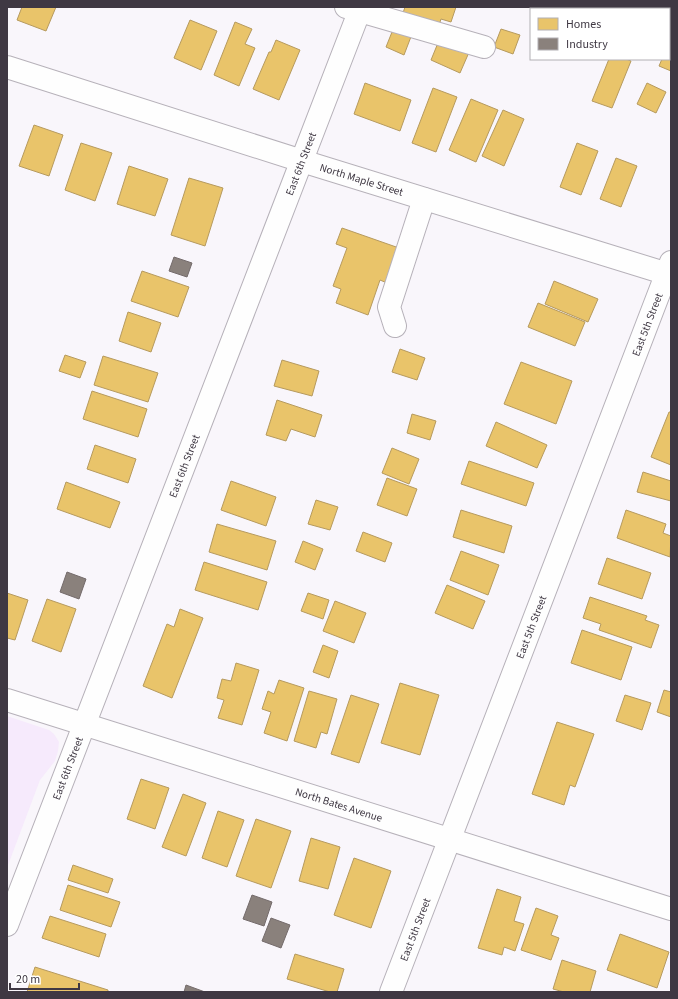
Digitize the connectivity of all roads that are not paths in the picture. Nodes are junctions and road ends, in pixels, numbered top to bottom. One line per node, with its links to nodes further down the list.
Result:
1 (355, 8): 2 (street); 4 (street, East 6th Street)
2 (484, 47)
3 (7, 67): 4 (street, North Maple Street)
4 (302, 161): 5 (street, North Maple Street); 9 (street, East 6th Street)
5 (424, 199): 6 (street, North Maple Street); 7 (street)
6 (670, 270): 10 (street, East 5th Street)
7 (395, 326)
8 (7, 700): 9 (street, North Bates Avenue)
9 (85, 725): 10 (street, North Bates Avenue); 12 (street, East 6th Street)
10 (450, 839): 11 (street, North Bates Avenue); 13 (street, East 5th Street)
11 (671, 909)
12 (7, 925)
13 (391, 992)

